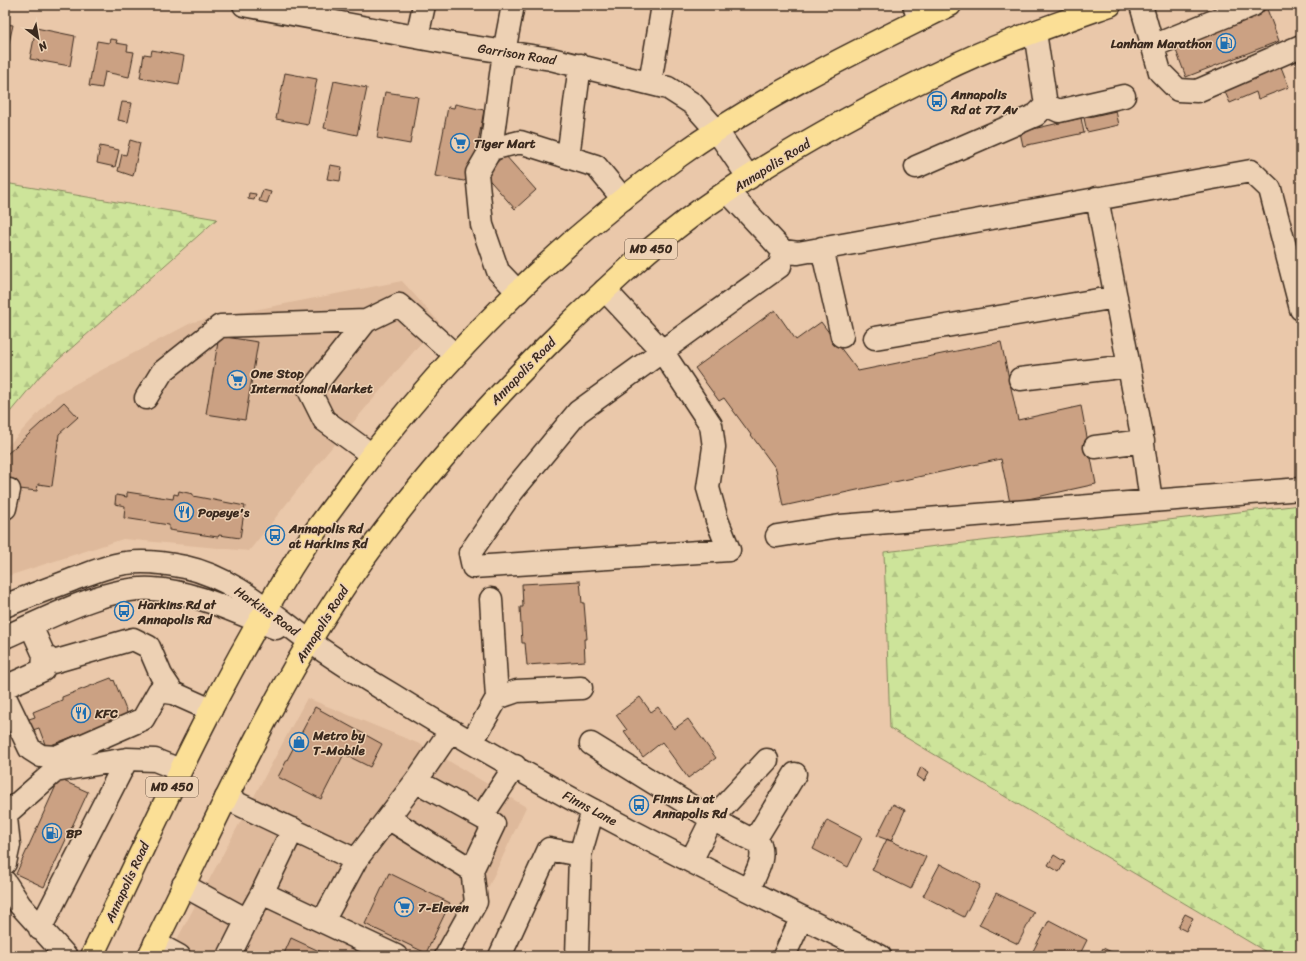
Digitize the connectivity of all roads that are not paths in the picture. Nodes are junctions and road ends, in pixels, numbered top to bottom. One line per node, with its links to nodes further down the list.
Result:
1 (244, 5): 11 (street, Garrison Road)
2 (424, 5): 11 (street)
3 (513, 5): 14 (street)
4 (664, 5): 16 (street)
5 (950, 5): 9 (main road, Annapolis Road / MD 450)
6 (1110, 5): 10 (main road, Annapolis Road / MD 450)
7 (1141, 5): 12 (street)
8 (1253, 5): 12 (street)
9 (917, 13): 19 (main road, Annapolis Road / MD 450)
10 (1035, 32): 18 (street); 23 (main road, Annapolis Road / MD 450)
11 (417, 37): 14 (street, Garrison Road)
12 (1153, 46): 13 (street)
13 (1301, 46)
14 (504, 52): 15 (street, Garrison Road); 20 (street)
15 (580, 66): 16 (street, Garrison Road); 21 (street)
16 (650, 83): 19 (street, Garrison Road)
17 (1124, 96): 18 (street)
18 (1046, 105): 22 (street)
19 (717, 131): 23 (street, Garrison Road); 26 (main road, Annapolis Road / MD 450)
20 (491, 149): 21 (street); 30 (street)
21 (568, 157): 26 (street)
22 (916, 167)
23 (749, 178): 24 (main road, Annapolis Road / MD 450)
24 (728, 192): 28 (street); 29 (main road, Annapolis Road / MD 450)
25 (1097, 198): 27 (street); 31 (street); 32 (street)
26 (623, 199): 30 (main road, Annapolis Road / MD 450)
27 (822, 248): 28 (street); 34 (street)
28 (784, 251): 36 (street)
29 (605, 290): 36 (street); 52 (main road, Annapolis Road / MD 450)
30 (518, 292): 37 (main road, Annapolis Road / MD 450)
31 (1116, 297): 35 (street); 38 (street)
32 (1301, 309)
33 (366, 320): 37 (street); 40 (street); 43 (street)
34 (842, 336)
35 (875, 338)
36 (662, 351): 36 (street)
37 (456, 355): 43 (main road, Annapolis Road / MD 450)
38 (1129, 366): 39 (street); 41 (street)
39 (1020, 380)
40 (146, 398)
41 (1142, 441): 42 (street); 45 (street)
42 (1095, 447)
43 (372, 455): 49 (main road, Annapolis Road / MD 450)
44 (1301, 489): 45 (street)
45 (1151, 501): 46 (street)
46 (777, 536)
47 (491, 599): 58 (street)
48 (6, 600): 49 (street, Harkins Road)
49 (264, 616): 50 (street, Harkins Road); 52 (street, Harkins Road); 59 (main road, Annapolis Road / MD 450)
50 (31, 626): 51 (street, Harkins Road); 53 (street)
51 (5, 637)
52 (311, 642): 60 (street, Finns Lane); 69 (main road, Annapolis Road / MD 450)
53 (44, 655): 54 (street); 56 (street)
54 (5, 686)
55 (581, 688): 58 (street)
56 (166, 692): 57 (street); 59 (street)
57 (5, 697)
58 (497, 698): 61 (street)
59 (211, 710): 66 (main road, Annapolis Road / MD 450)
60 (451, 730): 61 (street, Finns Lane); 68 (street)
61 (472, 742): 65 (street, Finns Lane)
62 (591, 744): 74 (street)
63 (127, 760): 66 (street); 71 (street); 89 (street)
64 (767, 760): 74 (street)
65 (514, 766): 70 (street, Finns Lane); 72 (street)
66 (180, 770): 92 (main road, Annapolis Road / MD 450)
67 (795, 774): 76 (street)
68 (416, 781): 72 (street); 73 (street)
69 (226, 798): 75 (street); 83 (main road, Annapolis Road / MD 450)
70 (592, 810): 77 (street); 79 (street, Finns Lane)
71 (6, 811): 80 (street)
72 (482, 816): 81 (street)
73 (388, 818): 78 (street); 81 (street)
74 (712, 819): 76 (street); 79 (street)
75 (293, 829): 78 (street); 85 (street)
76 (756, 838): 84 (street)
77 (580, 855): 97 (street); 98 (street)
78 (356, 860): 88 (street)
79 (691, 862): 84 (street, Finns Lane)
80 (5, 863)
81 (472, 870): 96 (street)
82 (5, 882): 89 (street)
83 (183, 886): 87 (street); 90 (main road, Annapolis Road / MD 450)
84 (748, 890): 86 (street, Finns Lane)
85 (262, 893): 87 (street); 88 (street)
86 (802, 917): 99 (street); 100 (street, Finns Lane)
87 (247, 920): 94 (street)
88 (322, 921): 95 (street)
89 (40, 929): 91 (street)
90 (152, 949): 93 (street)
91 (66, 956)
92 (92, 956)
93 (179, 956)
94 (229, 956)
95 (396, 956)
96 (446, 956)
97 (500, 956)
98 (577, 956)
99 (784, 956)
100 (880, 956)

